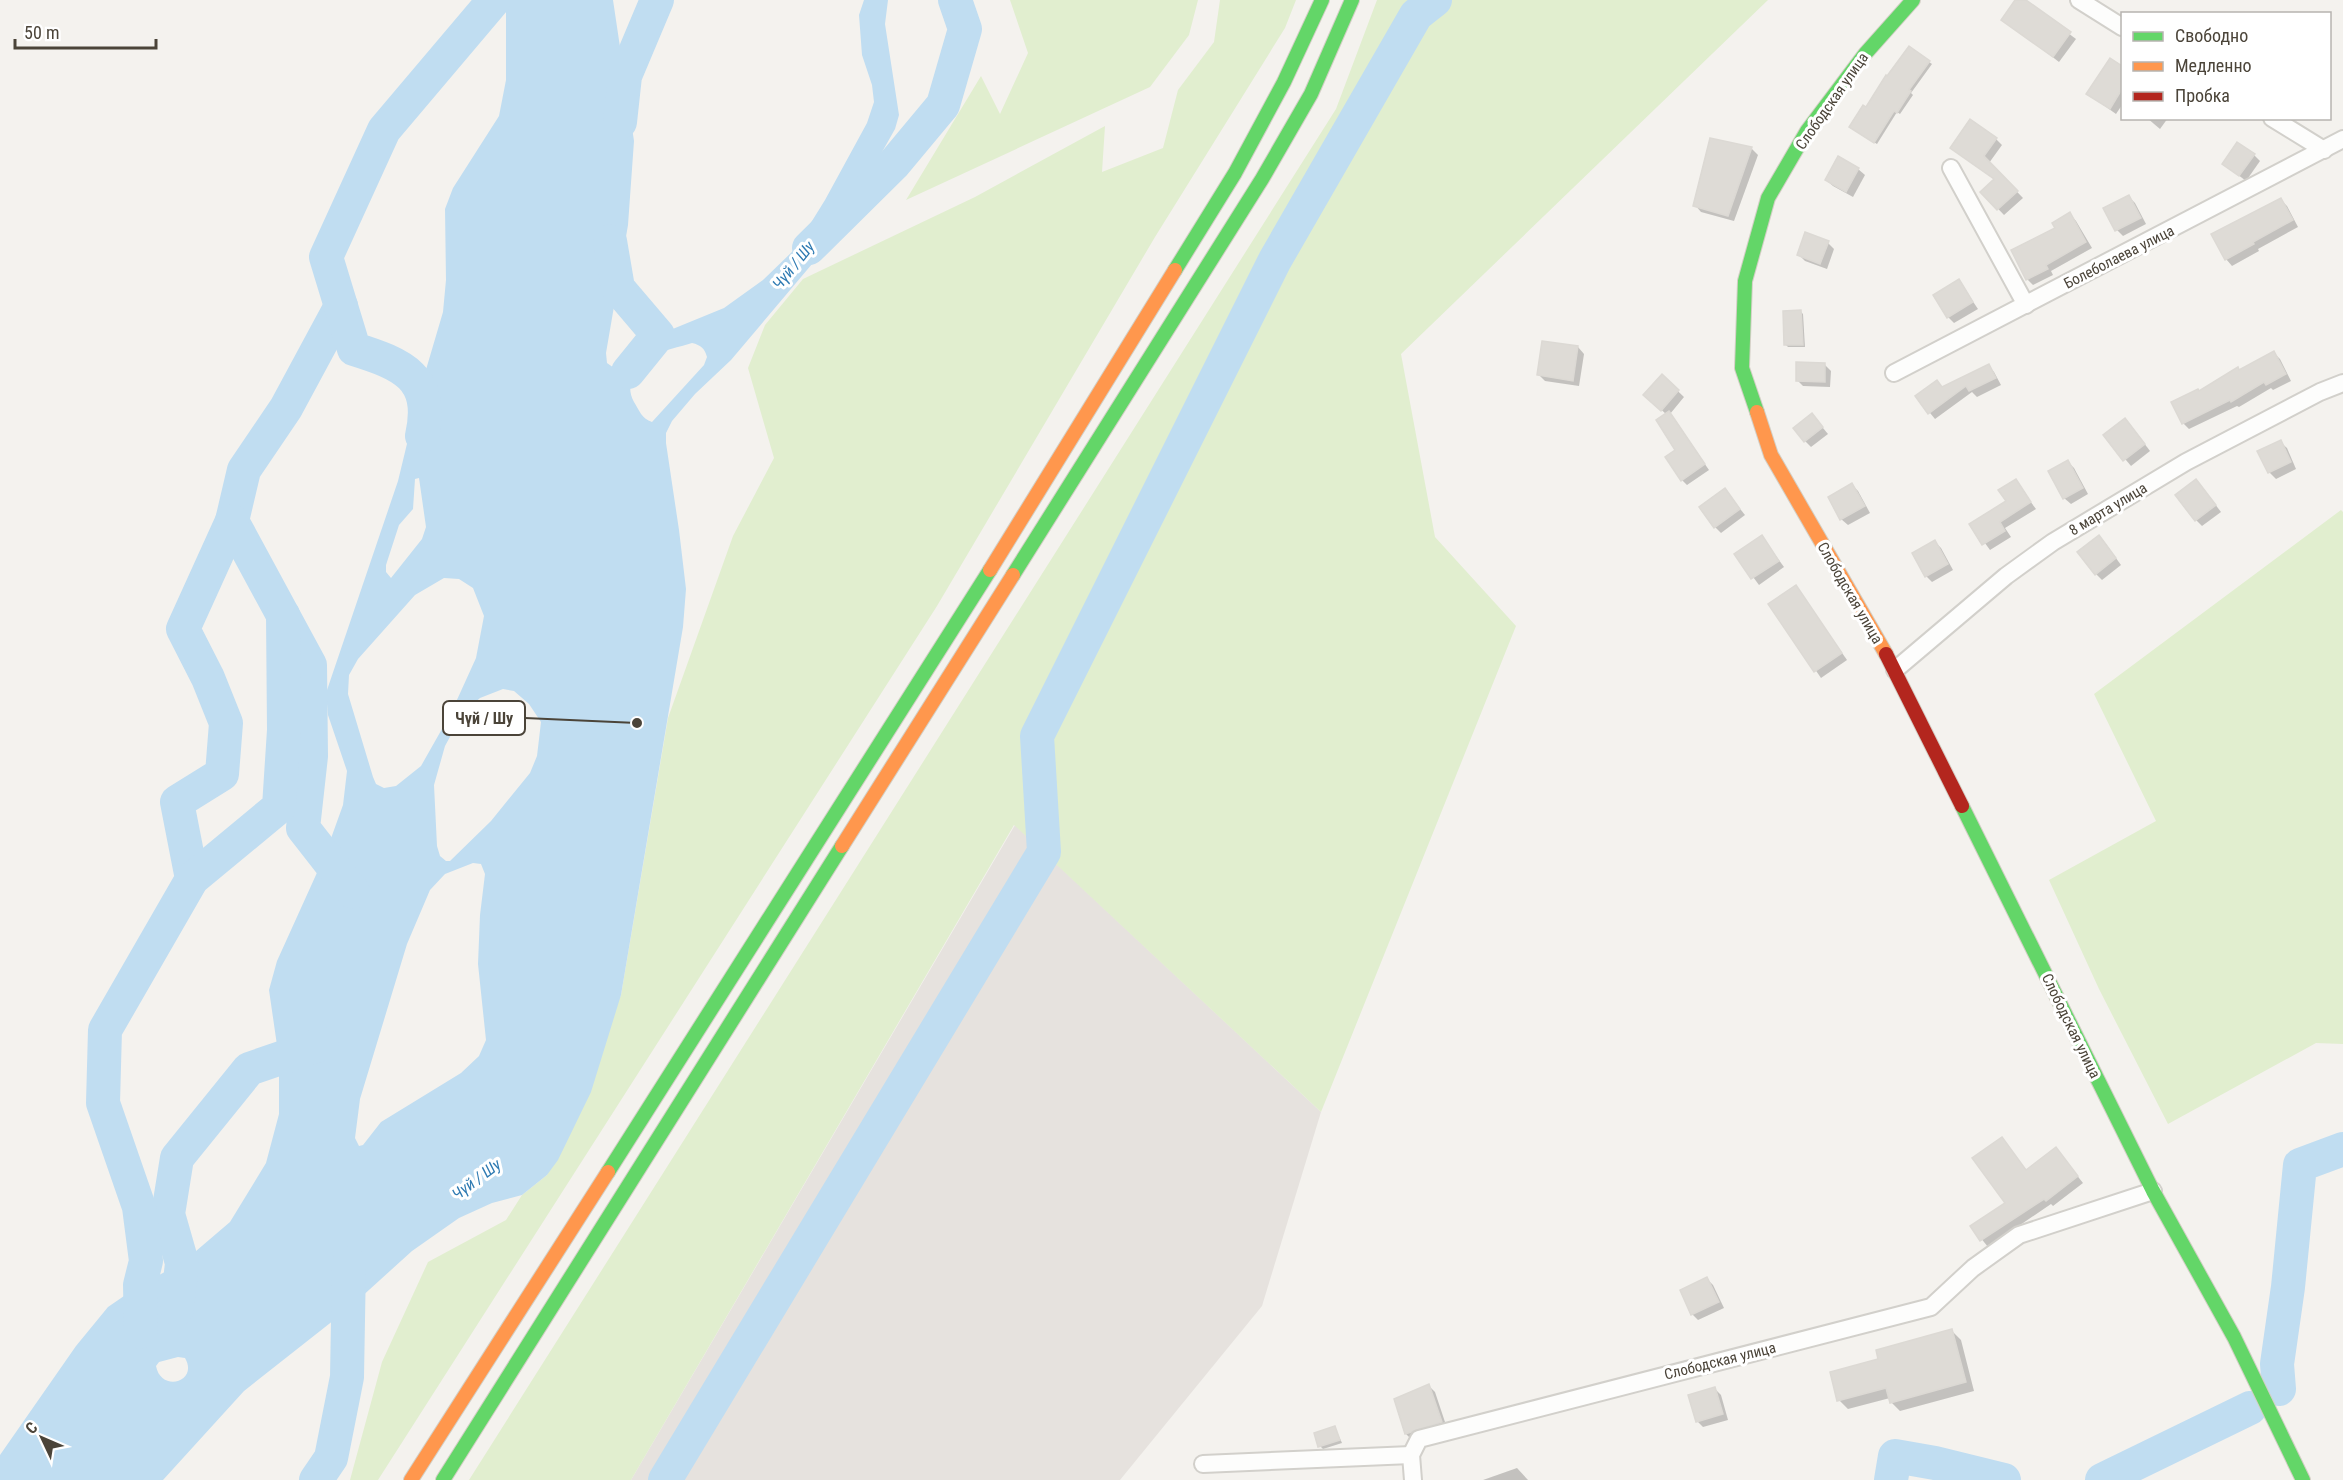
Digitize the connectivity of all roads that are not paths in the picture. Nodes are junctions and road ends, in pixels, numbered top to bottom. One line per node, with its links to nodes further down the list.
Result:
1 (1322, 0): 17 (main road)
2 (1352, 0): 18 (main road)
3 (1913, 0): 13 (main road, Слободская улица)
4 (2079, 0): 5 (street)
5 (2121, 26)
6 (2275, 120): 8 (street)
7 (2343, 139): 8 (street, Болеболаева улица)
8 (2324, 150): 10 (street, Болеболаева улица)
9 (1951, 168): 10 (street)
10 (2026, 305): 11 (street, Болеболаева улица)
11 (1894, 374)
12 (2343, 383): 13 (street, 8 марта улица)
13 (1895, 670): 14 (main road, Слободская улица)
14 (2153, 1191): 15 (street, Слободская улица); 20 (main road, Слободская улица)
15 (1411, 1455): 16 (street); 19 (street)
16 (1203, 1464)
17 (411, 1480)
18 (443, 1480)
19 (1413, 1480)
20 (2303, 1480)

